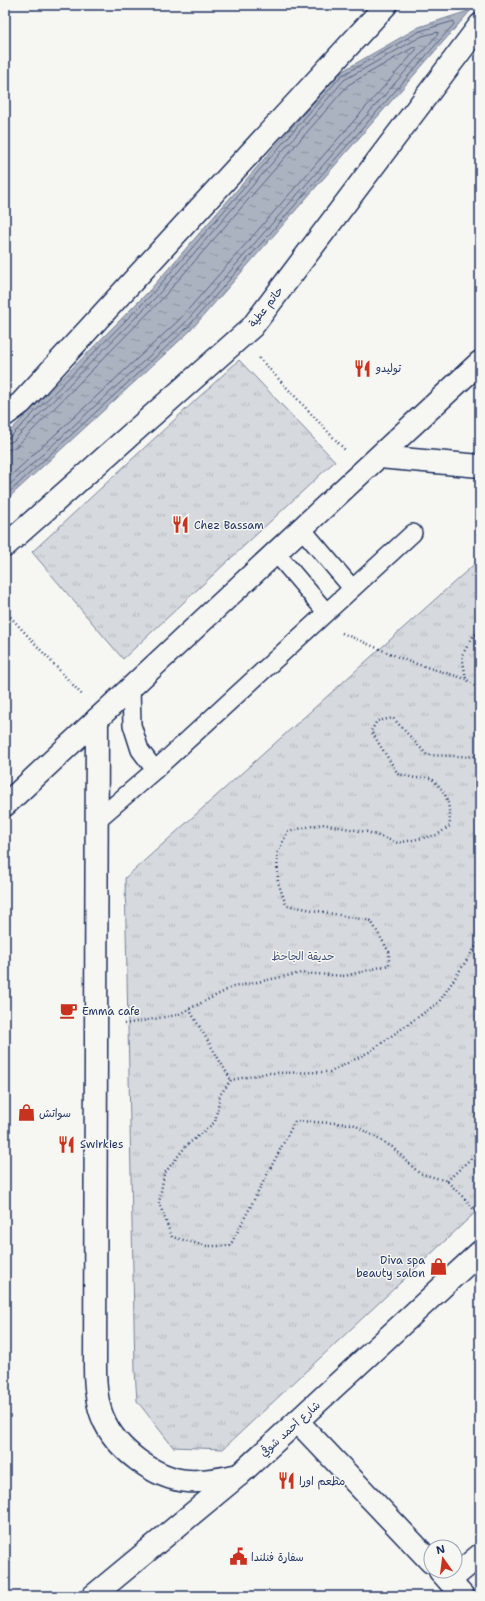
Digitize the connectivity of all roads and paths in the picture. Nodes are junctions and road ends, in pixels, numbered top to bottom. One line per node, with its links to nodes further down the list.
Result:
1 (386, 5): 5 (street)
2 (480, 25): 3 (street, حاتم عطية)
3 (240, 337): 6 (path); 10 (street, حاتم عطية)
4 (480, 362): 6 (street)
5 (5, 415)
6 (372, 464): 7 (street); 8 (street)
7 (480, 466)
8 (302, 529): 11 (street); 12 (lane)
9 (413, 533): 12 (lane)
10 (5, 546)
11 (276, 553): 14 (lane); 17 (street)
12 (352, 588): 14 (lane)
13 (5, 611): 19 (path)
14 (321, 617): 16 (path); 21 (lane)
15 (480, 633): 16 (path)
16 (466, 679): 18 (path)
17 (131, 688): 19 (street); 21 (lane)
18 (480, 690)
19 (99, 718): 22 (street); 23 (street)
20 (480, 757): 25 (path)
21 (156, 770): 23 (lane)
22 (5, 805)
23 (96, 821): 26 (street)
24 (480, 940): 27 (path)
25 (189, 1009): 26 (path); 27 (path)
26 (96, 1028): 33 (street)
27 (231, 1080): 29 (path)
28 (480, 1150): 29 (path)
29 (447, 1181): 30 (path)
30 (480, 1218)
31 (480, 1252): 32 (street, شارع أحمد شوقي)
32 (298, 1422): 33 (street, شارع أحمد شوقي); 34 (street)
33 (239, 1475): 37 (street, شارع أحمد شوقي)
34 (423, 1554)
35 (480, 1555): 36 (street)
36 (451, 1583)
37 (93, 1596)

